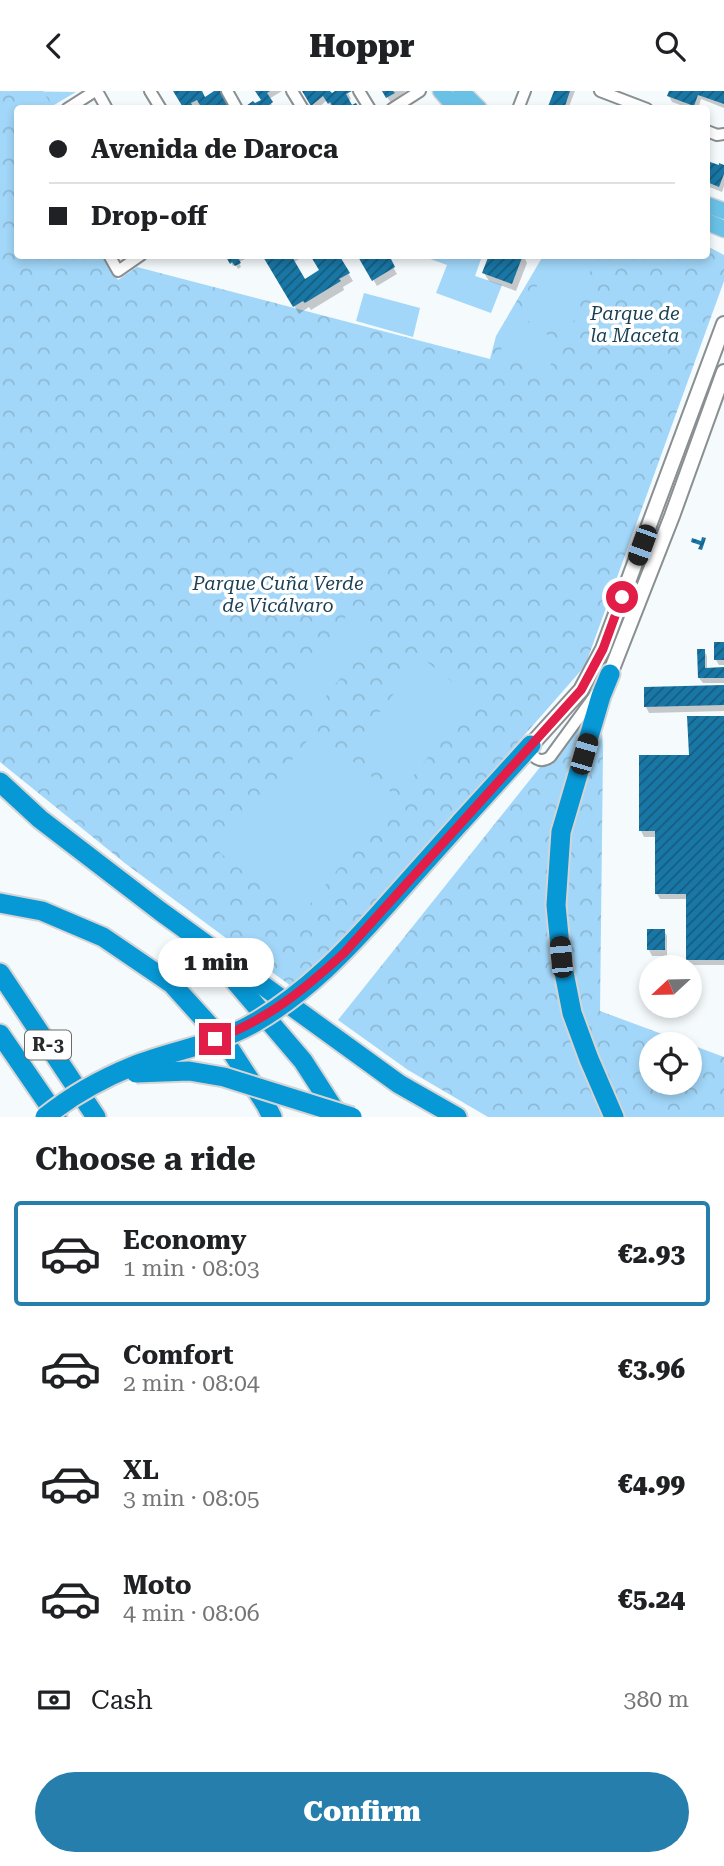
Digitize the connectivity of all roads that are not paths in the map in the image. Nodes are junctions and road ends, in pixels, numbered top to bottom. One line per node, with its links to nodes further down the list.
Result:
1 (96, 91): 6 (street)
2 (420, 91): 7 (street)
3 (441, 91): 8 (main road)
4 (461, 91): 9 (main road)
5 (600, 91): 10 (street)
6 (73, 105)
7 (398, 105)
8 (453, 105)
9 (474, 105)
10 (637, 105)
11 (112, 259): 12 (street)
12 (135, 259)
13 (724, 324): 16 (main road)
14 (724, 372): 15 (main road)
15 (611, 674): 16 (street); 30 (highway)
16 (531, 745): 22 (highway, bridge)
17 (0, 782): 19 (highway)
18 (0, 903): 26 (highway)
19 (159, 911): 27 (highway); 29 (highway)
20 (0, 973): 25 (highway, R-3)
21 (0, 1034): 24 (highway, R-3)
22 (102, 1081): 23 (highway, bridge); 28 (highway, bridge)
23 (45, 1117)
24 (57, 1117)
25 (96, 1117)
26 (272, 1117)
27 (339, 1117)
28 (352, 1117)
29 (457, 1117)
30 (614, 1117)

